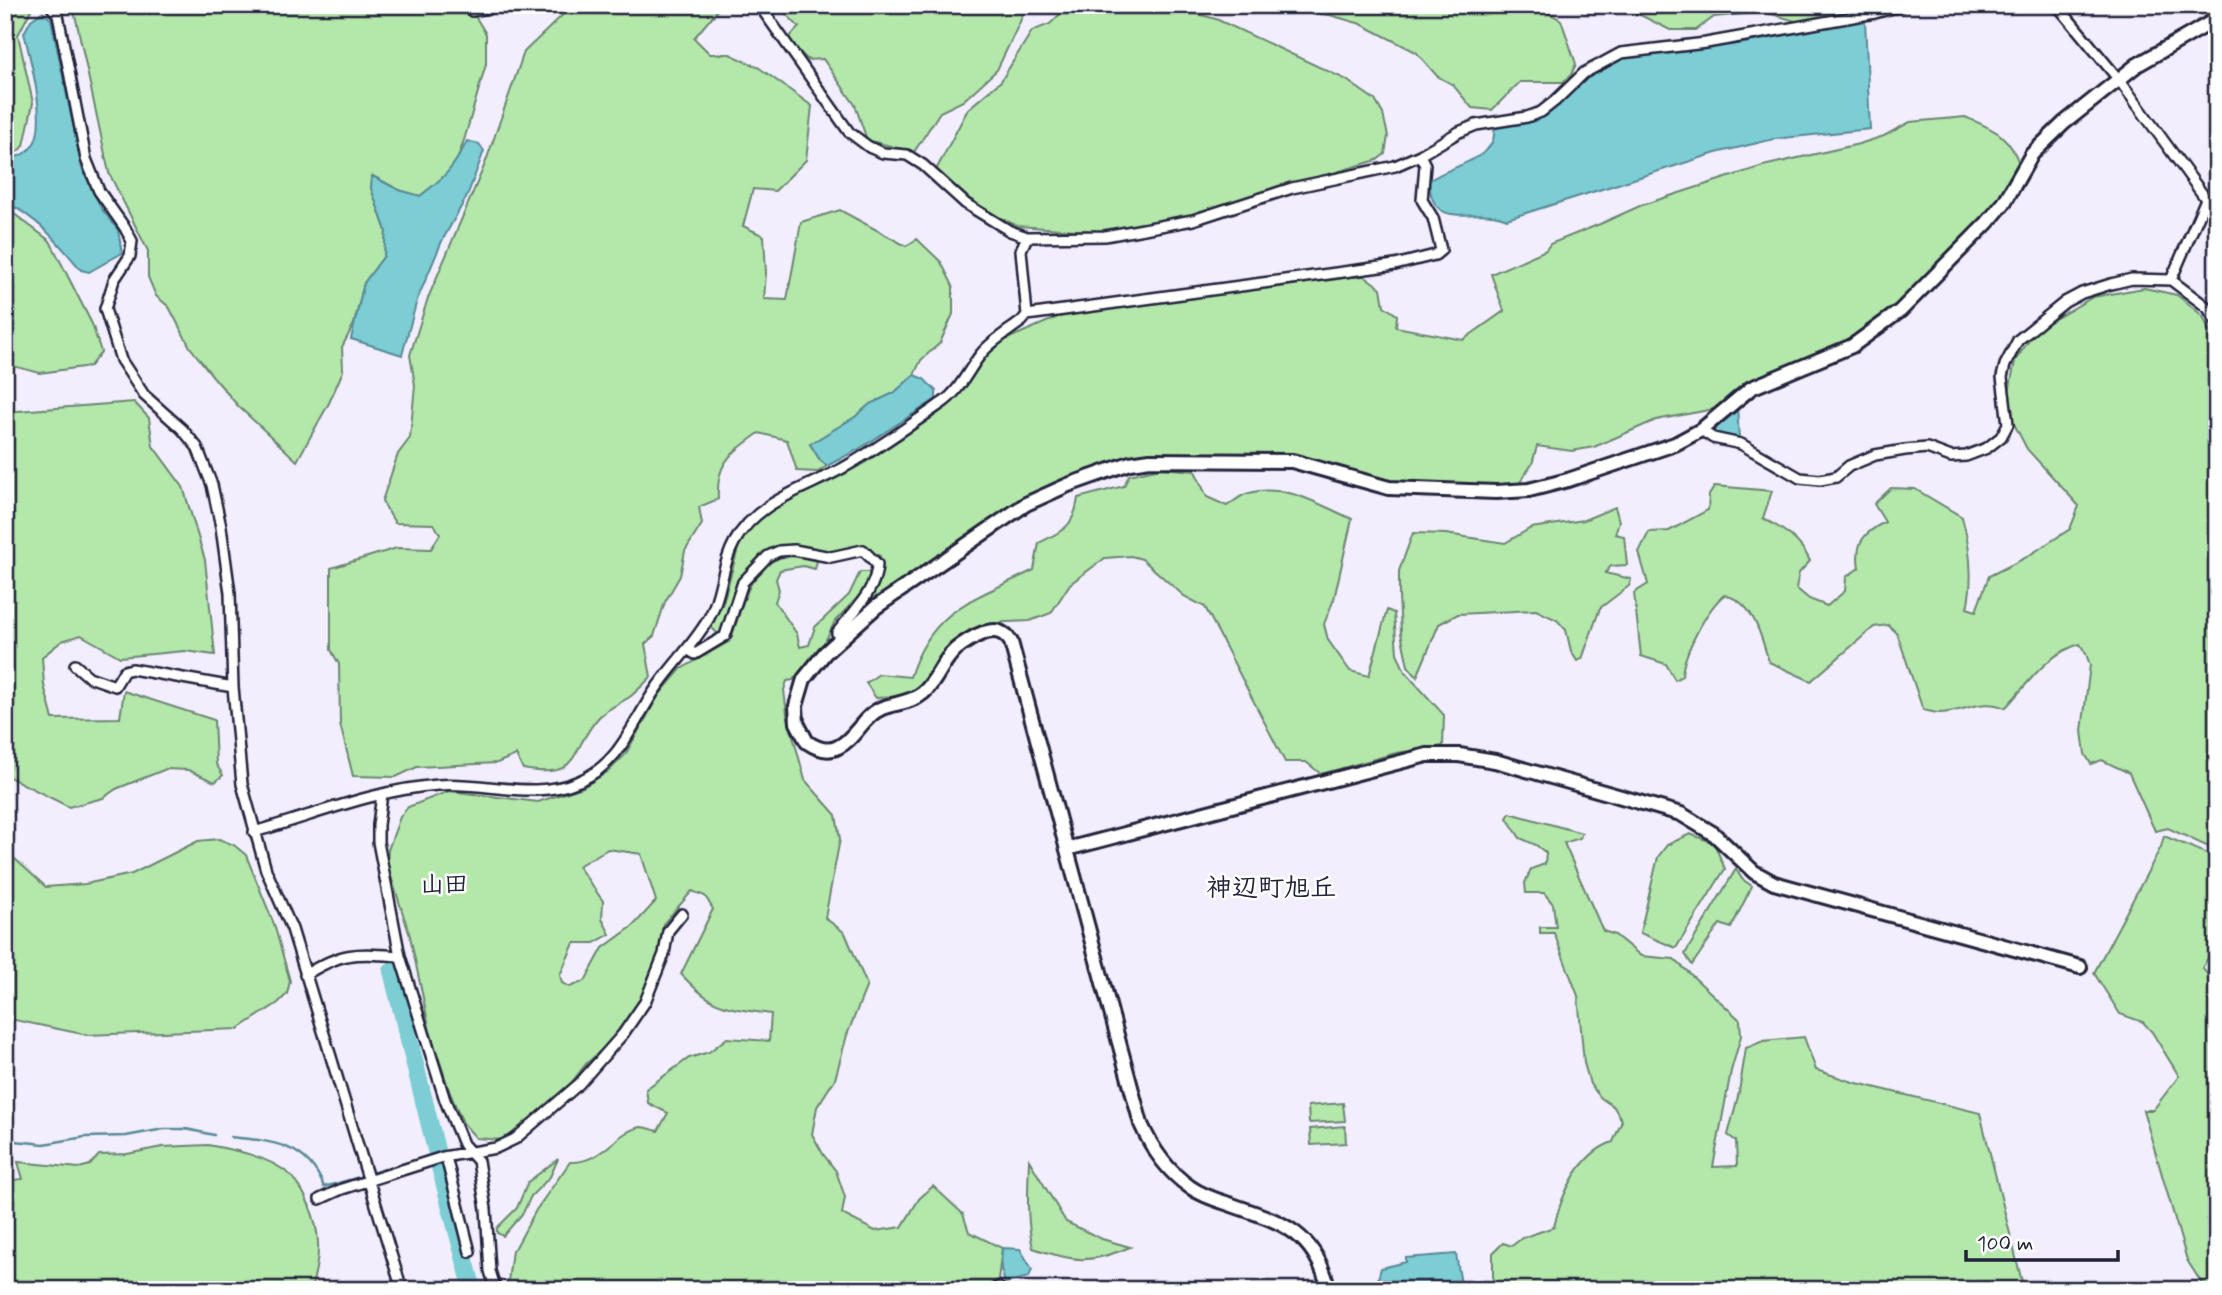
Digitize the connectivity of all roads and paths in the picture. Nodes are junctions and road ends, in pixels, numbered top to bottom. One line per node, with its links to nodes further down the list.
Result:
1 (50, 5): 20 (street)
2 (467, 5): 3 (street)
3 (505, 5)
4 (759, 5): 12 (street)
5 (1903, 5): 9 (street)
6 (2057, 5): 8 (street)
7 (2217, 19): 8 (street)
8 (2120, 81): 10 (street); 16 (street)
9 (1420, 155): 12 (street); 14 (street)
10 (2206, 199): 11 (street); 13 (street)
11 (2217, 208)
12 (1027, 237): 14 (street)
13 (2171, 280): 15 (street); 16 (street)
14 (1027, 315): 18 (street)
15 (2217, 323)
16 (1701, 430): 17 (street)
17 (841, 640): 18 (street); 23 (street)
18 (687, 649): 21 (street)
19 (75, 665): 20 (street)
20 (233, 687): 22 (street)
21 (382, 794): 22 (street); 25 (street)
22 (257, 831): 27 (street)
23 (1067, 849): 26 (street); 35 (street)
24 (682, 914): 28 (street)
25 (400, 956): 27 (street); 28 (street)
26 (2080, 967)
27 (304, 975): 30 (street)
28 (470, 1152): 29 (street); 34 (street)
29 (442, 1158): 30 (street); 32 (street)
30 (369, 1181): 31 (street); 33 (street)
31 (320, 1199)
32 (470, 1252)
33 (402, 1290)
34 (495, 1290)
35 (1329, 1290)

